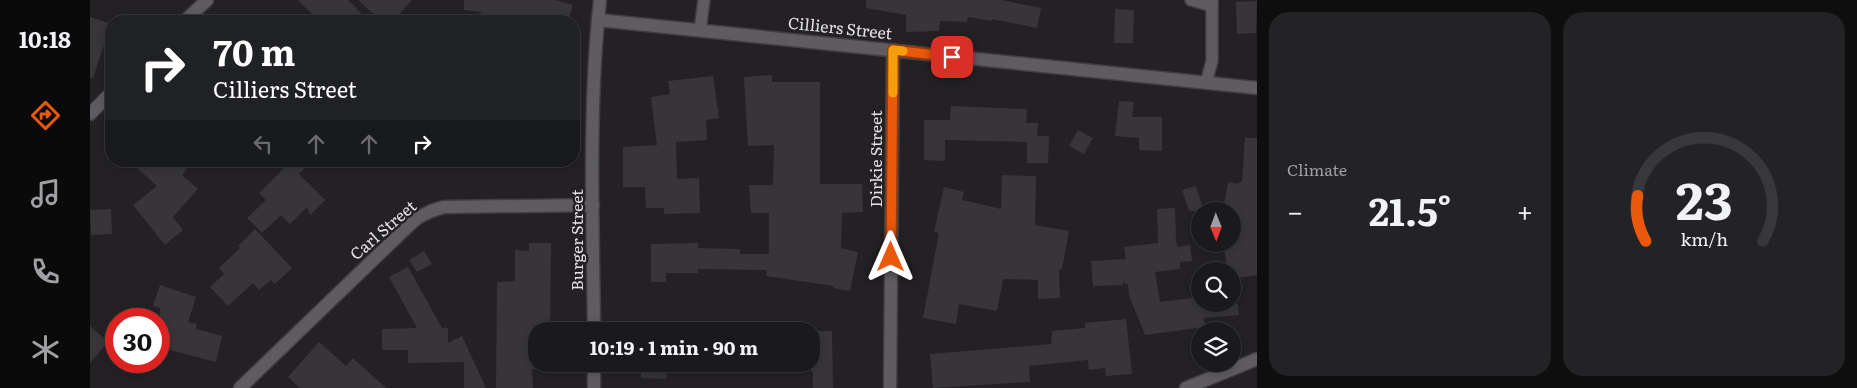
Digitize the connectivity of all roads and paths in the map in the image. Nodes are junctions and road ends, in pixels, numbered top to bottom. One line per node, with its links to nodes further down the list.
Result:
1 (207, 0): 6 (street)
2 (600, 0): 7 (street, Burger Street)
3 (704, 0): 8 (lane)
4 (1191, 0): 5 (lane)
5 (1212, 3): 10 (lane)
6 (191, 15)
7 (598, 20): 8 (street, Cilliers Street); 14 (street, Burger Street)
8 (700, 30): 9 (street, Cilliers Street)
9 (893, 50): 10 (street, Cilliers Street); 20 (street, Dirkie Street)
10 (1206, 83): 11 (street, Cilliers Street)
11 (1257, 88)
12 (105, 100): 13 (street)
13 (90, 114)
14 (594, 205): 15 (street, Burger Street); 18 (street, Carl Street)
15 (594, 322)
16 (1257, 359): 21 (street)
17 (594, 372): 19 (street)
18 (240, 388)
19 (594, 388)
20 (890, 388)
21 (1186, 388)

